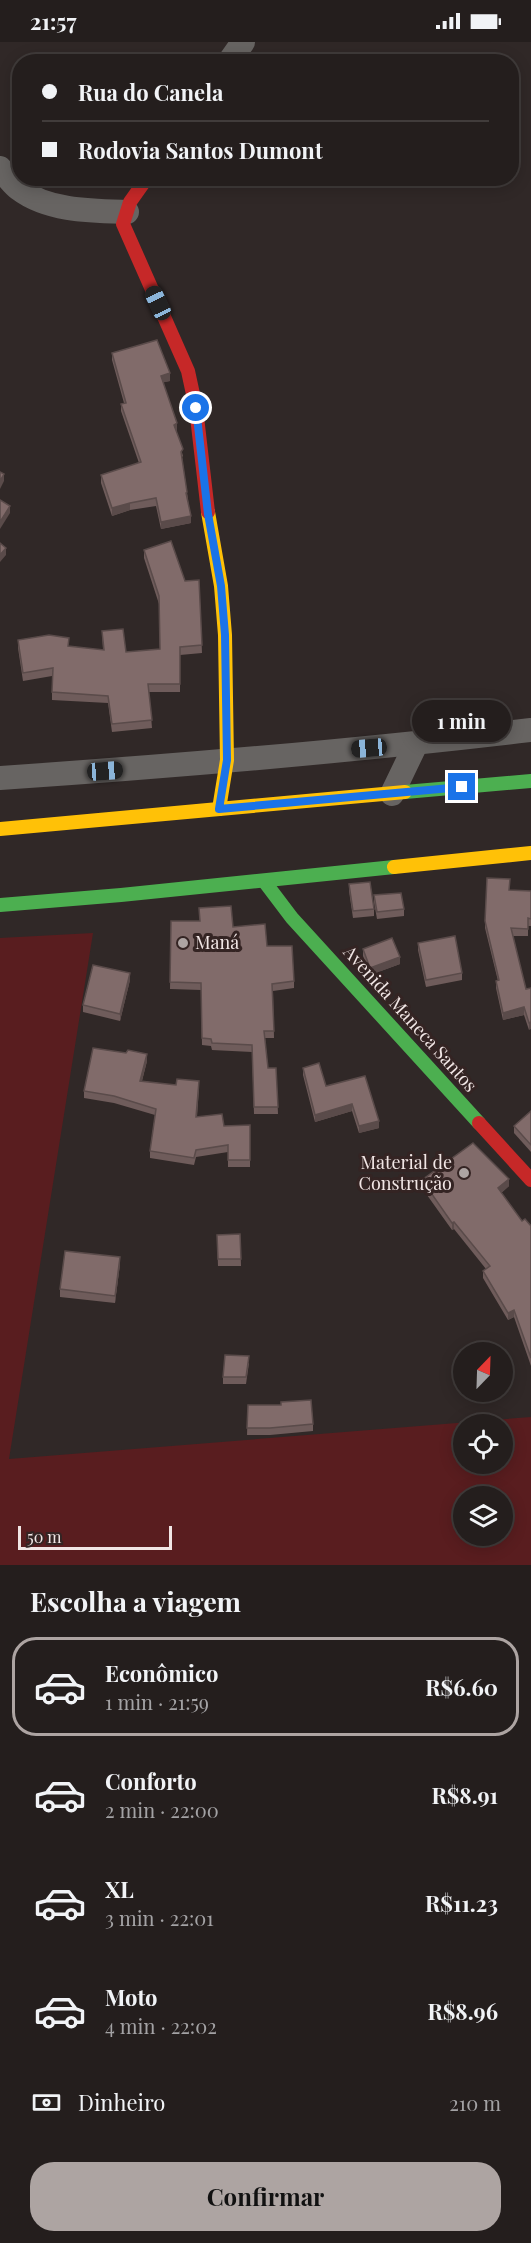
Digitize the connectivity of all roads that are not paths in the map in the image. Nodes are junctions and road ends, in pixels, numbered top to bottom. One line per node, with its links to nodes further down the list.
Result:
1 (0, 168): 2 (street)
2 (12, 182)
3 (15, 186): 5 (street)
4 (141, 186): 5 (main road)
5 (127, 212): 8 (main road)
6 (531, 730): 7 (street)
7 (416, 744): 8 (street); 11 (street)
8 (227, 760): 9 (street); 12 (main road)
9 (0, 778)
10 (531, 781): 11 (main road)
11 (392, 794): 12 (main road)
12 (219, 809): 13 (main road)
13 (0, 829)
14 (531, 853): 15 (main road)
15 (264, 881): 16 (main road); 17 (main road, Avenida Maneca Santos)
16 (0, 905)
17 (531, 1180)

